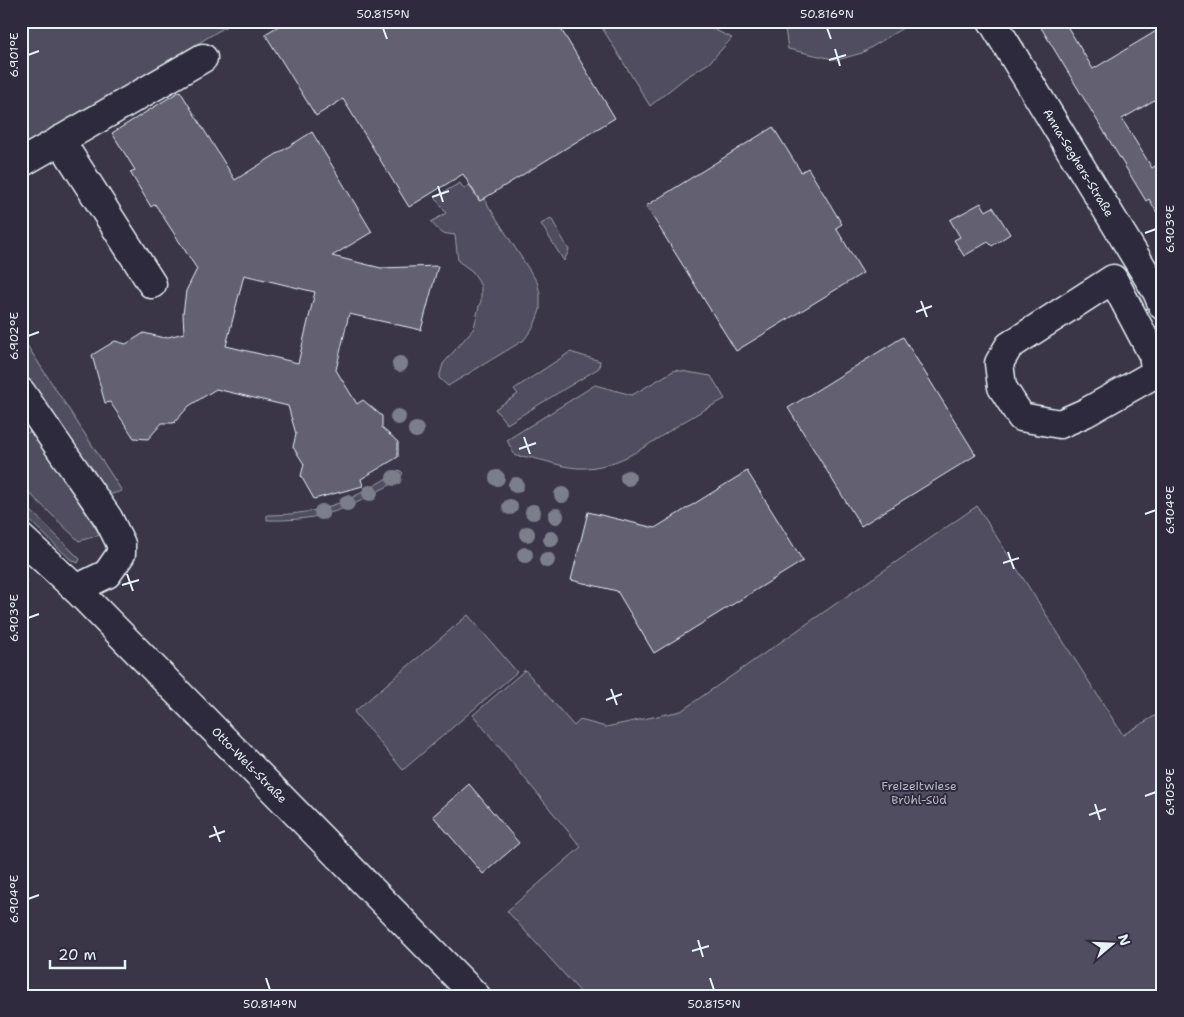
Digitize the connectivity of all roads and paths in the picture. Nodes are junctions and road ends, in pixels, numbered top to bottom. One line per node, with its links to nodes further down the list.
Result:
1 (992, 21): 6 (street, Anna-Seghers-Straße)
2 (203, 58): 3 (street)
3 (60, 140): 4 (street); 5 (street)
4 (21, 163)
5 (152, 284)
6 (1161, 296)
7 (1050, 320): 7 (street)
8 (21, 392): 10 (street)
9 (21, 538): 10 (street, Otto-Wels-Straße)
10 (76, 589): 11 (street, Otto-Wels-Straße)
11 (476, 996)

